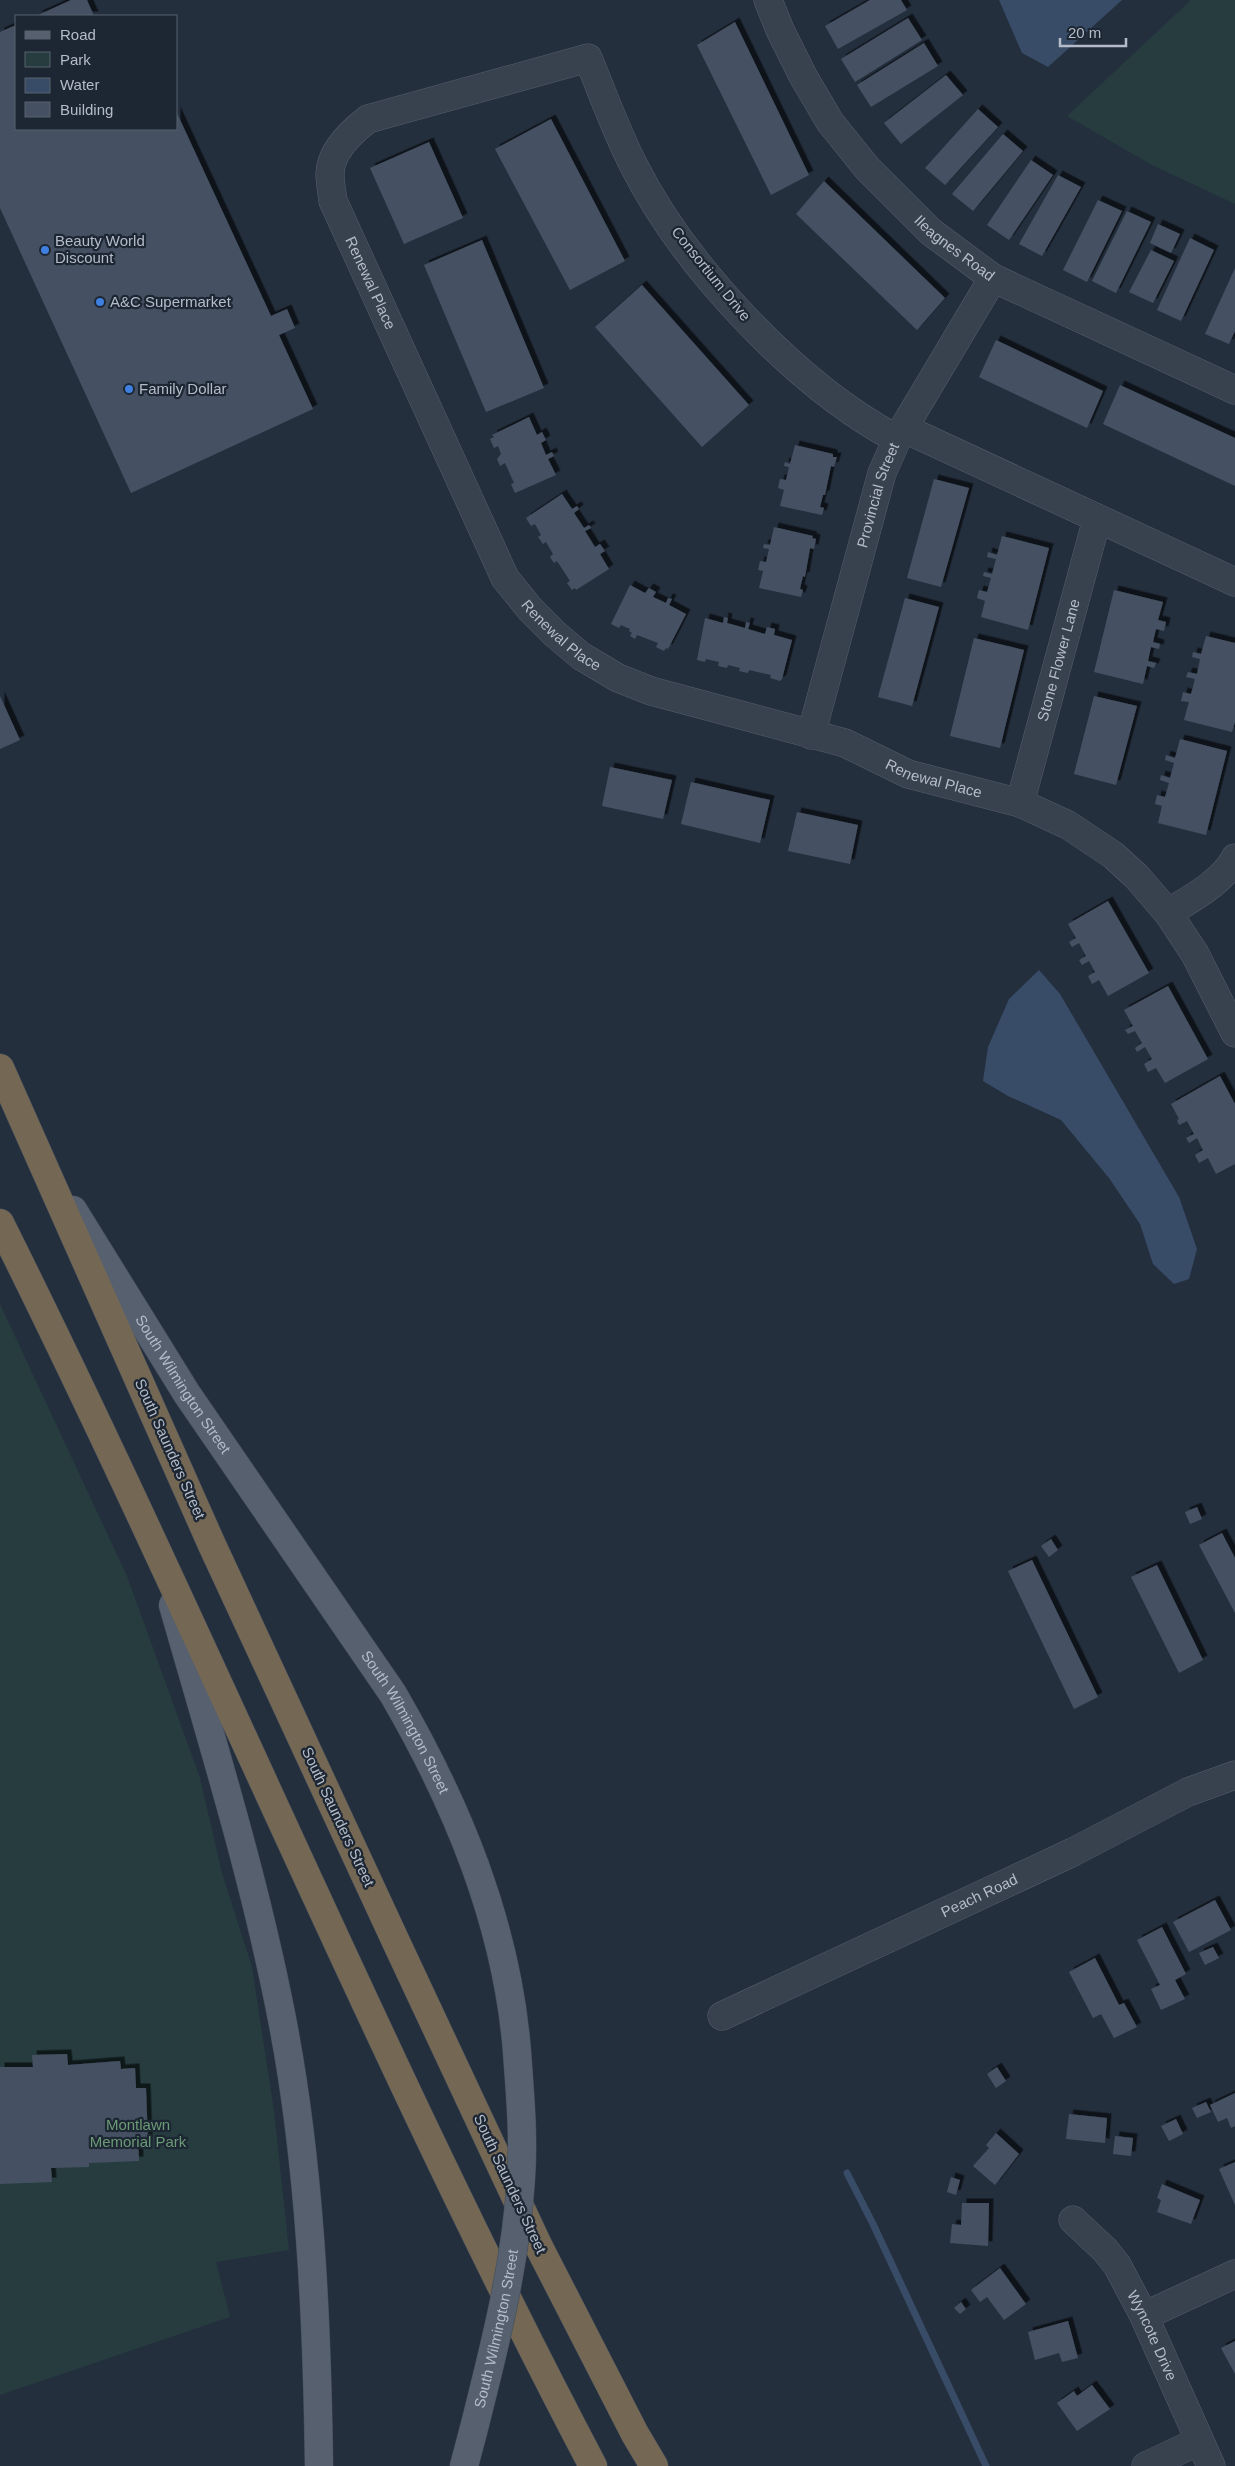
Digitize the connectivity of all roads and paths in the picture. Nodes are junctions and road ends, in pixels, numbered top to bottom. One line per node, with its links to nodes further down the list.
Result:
1 (768, 0): 3 (street, Ileagnes Road)
2 (588, 58): 5 (street, Consortium Drive); 8 (street, Renewal Place)
3 (993, 278): 4 (street, Ileagnes Road); 5 (street, Provincial Street)
4 (1235, 390)
5 (900, 434): 6 (street, Consortium Drive); 8 (street, Provincial Street)
6 (1097, 520): 7 (street, Consortium Drive); 9 (street, Stone Flower Lane)
7 (1235, 582)
8 (811, 735): 9 (street, Renewal Place)
9 (1020, 803): 11 (street, Renewal Place)
10 (1235, 858): 11 (street)
11 (1168, 913): 12 (street, Renewal Place)
12 (1235, 1033)
13 (0, 1068): 14 (highway, South Wilmington Street)
14 (41, 1160): 24 (main road, South Wilmington Street, bridge); 26 (highway, South Saunders Street)
15 (0, 1223): 16 (highway)
16 (159, 1553): 23 (main road); 25 (highway)
17 (1235, 1775): 18 (street, Peach Road)
18 (722, 2016)
19 (1073, 2220): 21 (street, Wyncote Drive)
20 (1235, 2274): 21 (street)
21 (1144, 2316): 22 (street, Wyncote Drive)
22 (1199, 2441): 27 (street); 28 (street, Wyncote Drive)
23 (319, 2466)
24 (464, 2466)
25 (593, 2466)
26 (654, 2466)
27 (1146, 2466)
28 (1211, 2466)

